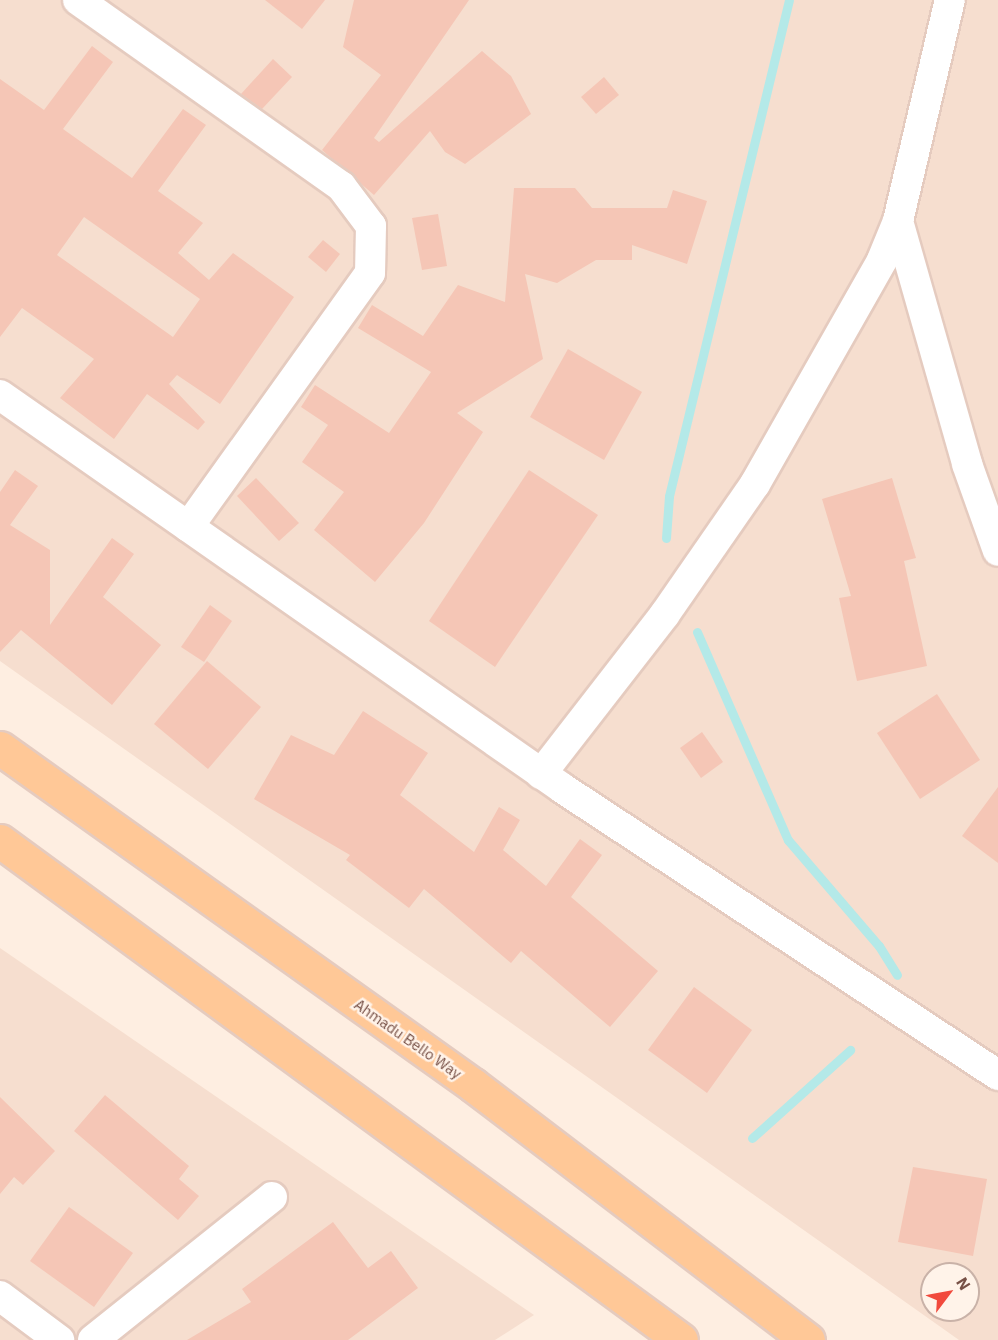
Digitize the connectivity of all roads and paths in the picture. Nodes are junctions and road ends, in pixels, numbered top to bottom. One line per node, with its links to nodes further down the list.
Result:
1 (78, 0): 5 (street)
2 (950, 0): 3 (street)
3 (898, 221): 6 (street); 8 (street)
4 (0, 395): 5 (street)
5 (188, 527): 8 (street)
6 (998, 551)
7 (0, 748): 16 (main road, Ahmadu Bello Way)
8 (542, 774): 10 (street)
9 (0, 841): 15 (main road)
10 (998, 1075)
11 (273, 1197): 14 (street)
12 (0, 1296): 13 (street)
13 (59, 1340)
14 (93, 1340)
15 (681, 1340)
16 (808, 1340)

